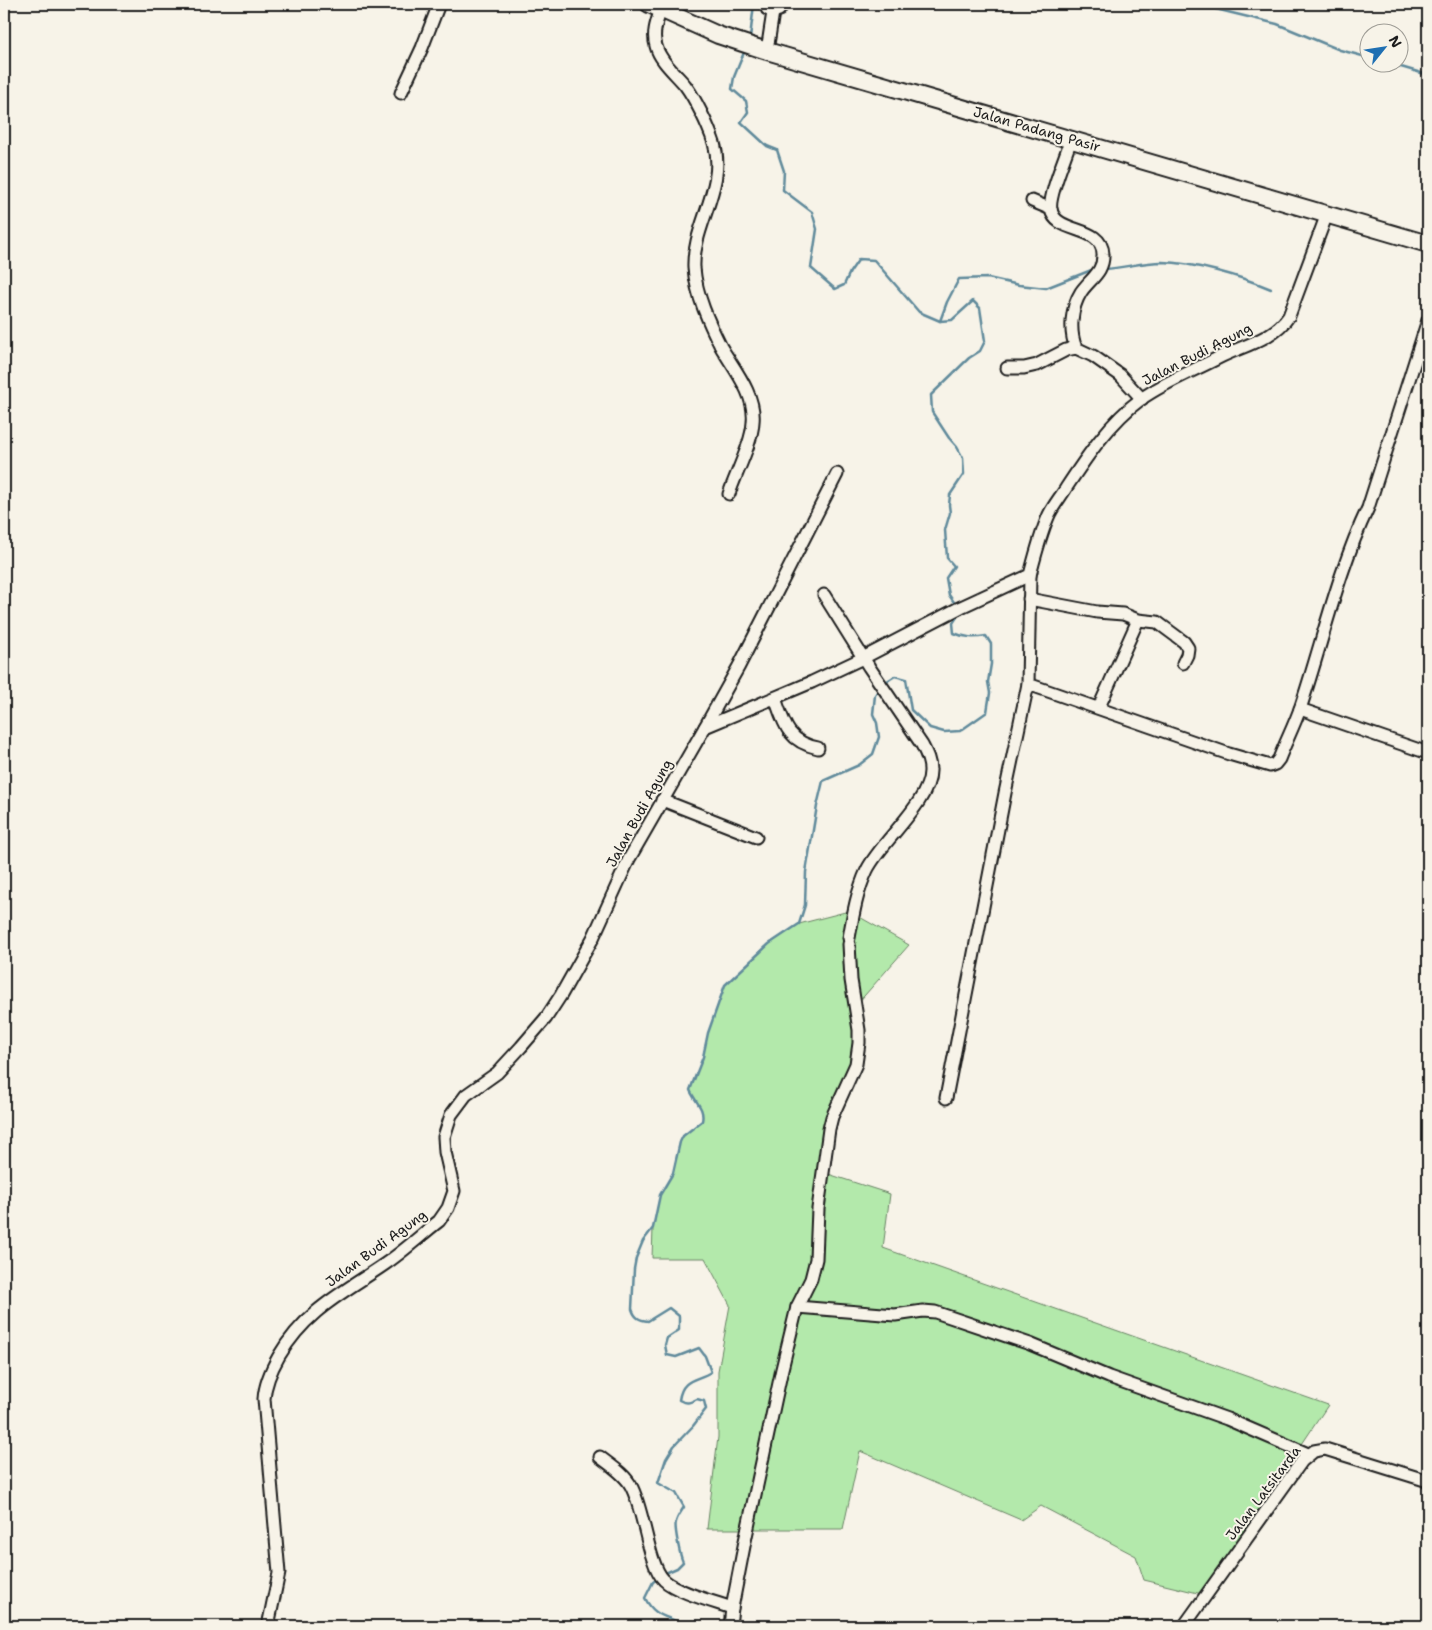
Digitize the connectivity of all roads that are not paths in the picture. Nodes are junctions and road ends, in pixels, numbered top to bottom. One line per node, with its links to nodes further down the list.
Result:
1 (439, 4): 6 (street)
2 (783, 4): 4 (street)
3 (655, 6): 5 (highway, Jalan Padang Pasir); 17 (street)
4 (770, 8): 5 (street)
5 (763, 50): 7 (highway, Jalan Padang Pasir)
6 (401, 92)
7 (1071, 139): 9 (street); 10 (highway, Jalan Padang Pasir)
8 (1032, 201): 9 (street)
9 (1050, 208): 13 (street)
10 (1327, 214): 11 (highway, Jalan Padang Pasir); 15 (street, Jalan Budi Agung)
11 (1428, 244)
12 (1428, 324): 27 (street)
13 (1076, 348): 14 (street); 15 (street)
14 (1007, 368)
15 (1142, 399): 18 (street, Jalan Budi Agung)
16 (837, 474): 28 (street, Jalan Budi Agung)
17 (728, 494)
18 (1030, 575): 20 (street, Jalan Budi Agung); 22 (street)
19 (824, 595): 22 (street)
20 (1029, 599): 21 (street); 24 (street, Jalan Budi Agung)
21 (1138, 620): 23 (street); 26 (street)
22 (863, 658): 25 (street); 34 (street)
23 (1183, 663)
24 (1028, 684): 26 (street); 33 (street, Jalan Budi Agung)
25 (775, 698): 28 (street); 29 (street)
26 (1099, 708): 27 (street)
27 (1300, 709): 30 (street)
28 (705, 727): 31 (street, Jalan Budi Agung)
29 (818, 748)
30 (1428, 754)
31 (662, 800): 32 (street); 39 (street, Jalan Budi Agung)
32 (756, 837)
33 (946, 1098)
34 (797, 1307): 35 (street); 38 (street)
35 (1308, 1454): 37 (street, Jalan Latsitarda); 41 (street, Jalan Latsitarda)
36 (600, 1457): 38 (street)
37 (1428, 1481)
38 (732, 1608): 40 (street)
39 (268, 1626)
40 (730, 1626)
41 (1184, 1626)

